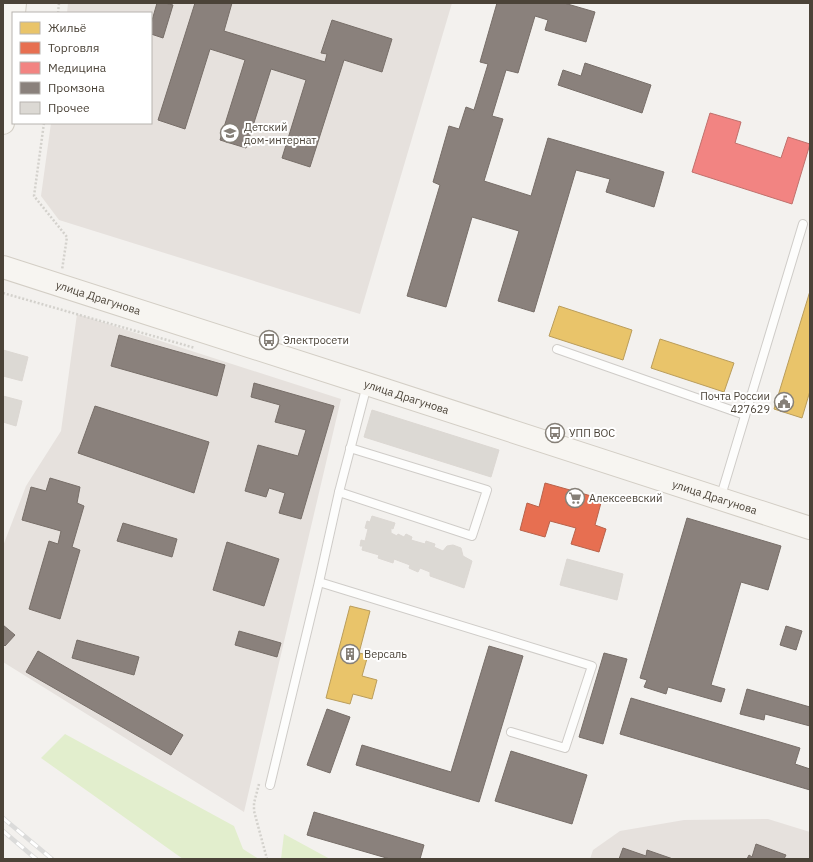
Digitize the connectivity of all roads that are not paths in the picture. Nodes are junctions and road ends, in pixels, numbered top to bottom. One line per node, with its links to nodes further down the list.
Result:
1 (12, 30): 2 (main road)
2 (6, 78): 3 (main road)
3 (3, 123)
4 (803, 224): 8 (lane)
5 (3, 267): 7 (main road, улица Драгунова)
6 (557, 349): 8 (lane)
7 (367, 384): 9 (lane); 11 (main road, улица Драгунова)
8 (745, 415): 11 (lane)
9 (350, 448): 10 (lane); 10 (lane)
10 (338, 492): 13 (lane)
11 (720, 499): 12 (main road, улица Драгунова)
12 (810, 528)
13 (319, 582): 14 (lane); 15 (lane)
14 (511, 732)
15 (270, 785)

